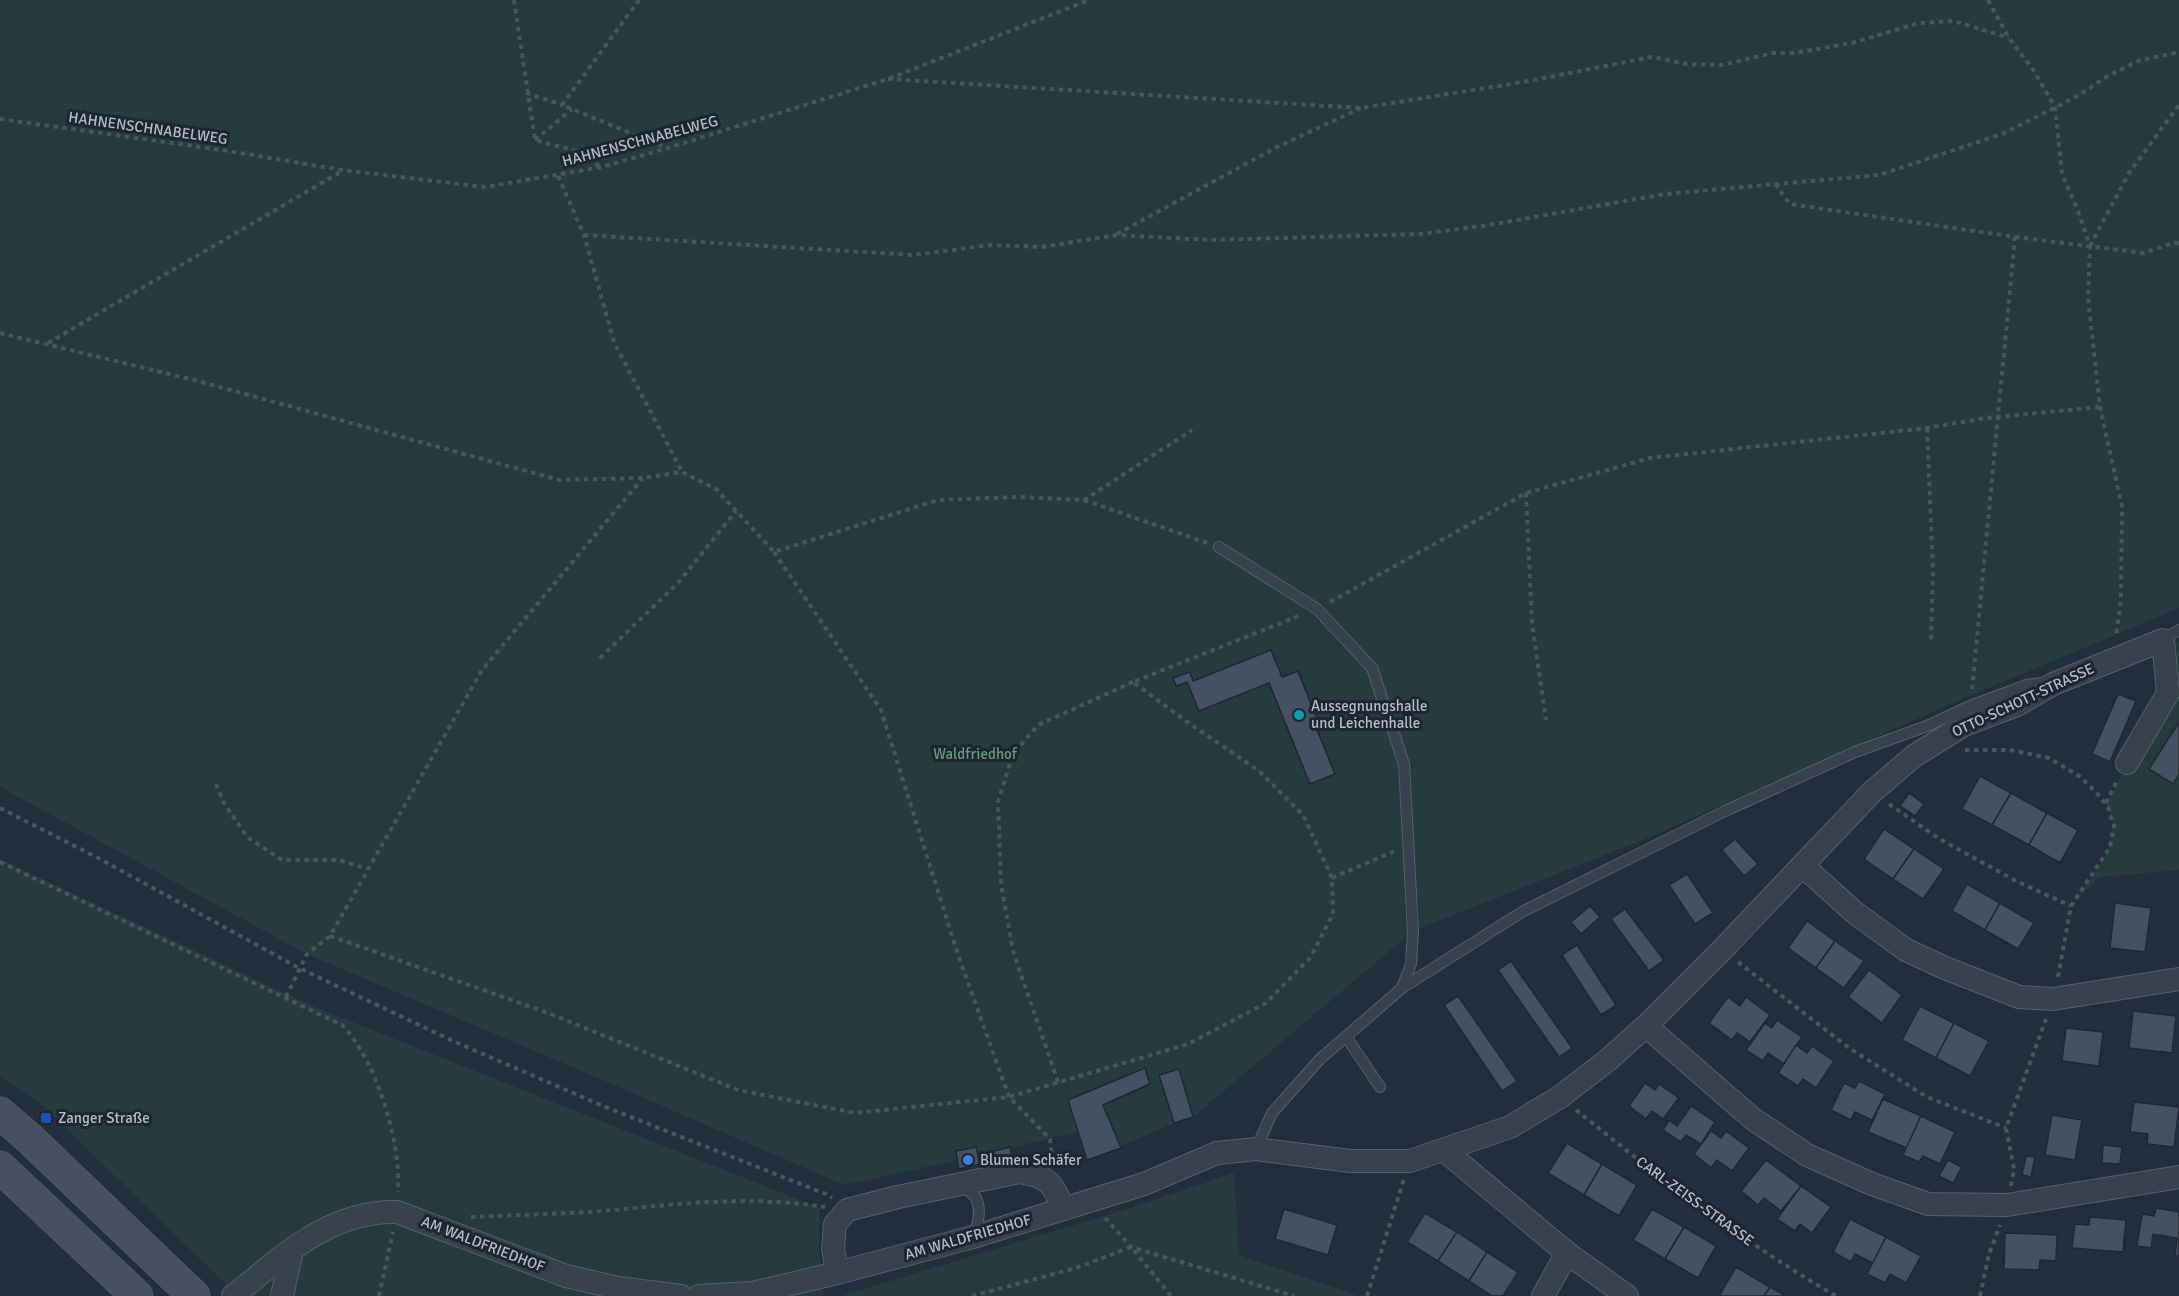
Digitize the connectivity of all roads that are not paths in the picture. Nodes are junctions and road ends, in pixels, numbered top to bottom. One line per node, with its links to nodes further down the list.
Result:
1 (1219, 547): 7 (lane)
2 (2171, 635): 3 (street, OTTO-SCHOTT-STRASSE); 4 (street, OTTO-SCHOTT-STRASSE)
3 (2053, 684): 5 (street, OTTO-SCHOTT-STRASSE); 7 (lane)
4 (2127, 763)
5 (1803, 866): 6 (street); 8 (street, OTTO-SCHOTT-STRASSE)
6 (2179, 979)
7 (1402, 988): 9 (lane)
8 (1646, 1026): 13 (street); 15 (street)
9 (1347, 1038): 10 (lane); 12 (lane)
10 (1380, 1087)
11 (0, 1113): 25 (street)
12 (1256, 1149): 13 (street); 17 (street, AM WALDFRIEDHOF)
13 (1445, 1151): 20 (street)
14 (0, 1167): 21 (street)
15 (2179, 1177)
16 (957, 1185): 17 (street); 18 (lane); 22 (street)
17 (1063, 1209): 18 (street, AM WALDFRIEDHOF)
18 (973, 1237): 22 (street, AM WALDFRIEDHOF)
19 (292, 1250): 26 (street, AM WALDFRIEDHOF); 27 (street); 28 (street, AM WALDFRIEDHOF)
20 (1567, 1253): 30 (street); 31 (street)
21 (105, 1265): 23 (street); 24 (street)
22 (837, 1273): 29 (street, AM WALDFRIEDHOF)
23 (122, 1296)
24 (138, 1296)
25 (194, 1296)
26 (233, 1296)
27 (282, 1296)
28 (681, 1296)
29 (699, 1296)
30 (1544, 1296)
31 (1627, 1296)

